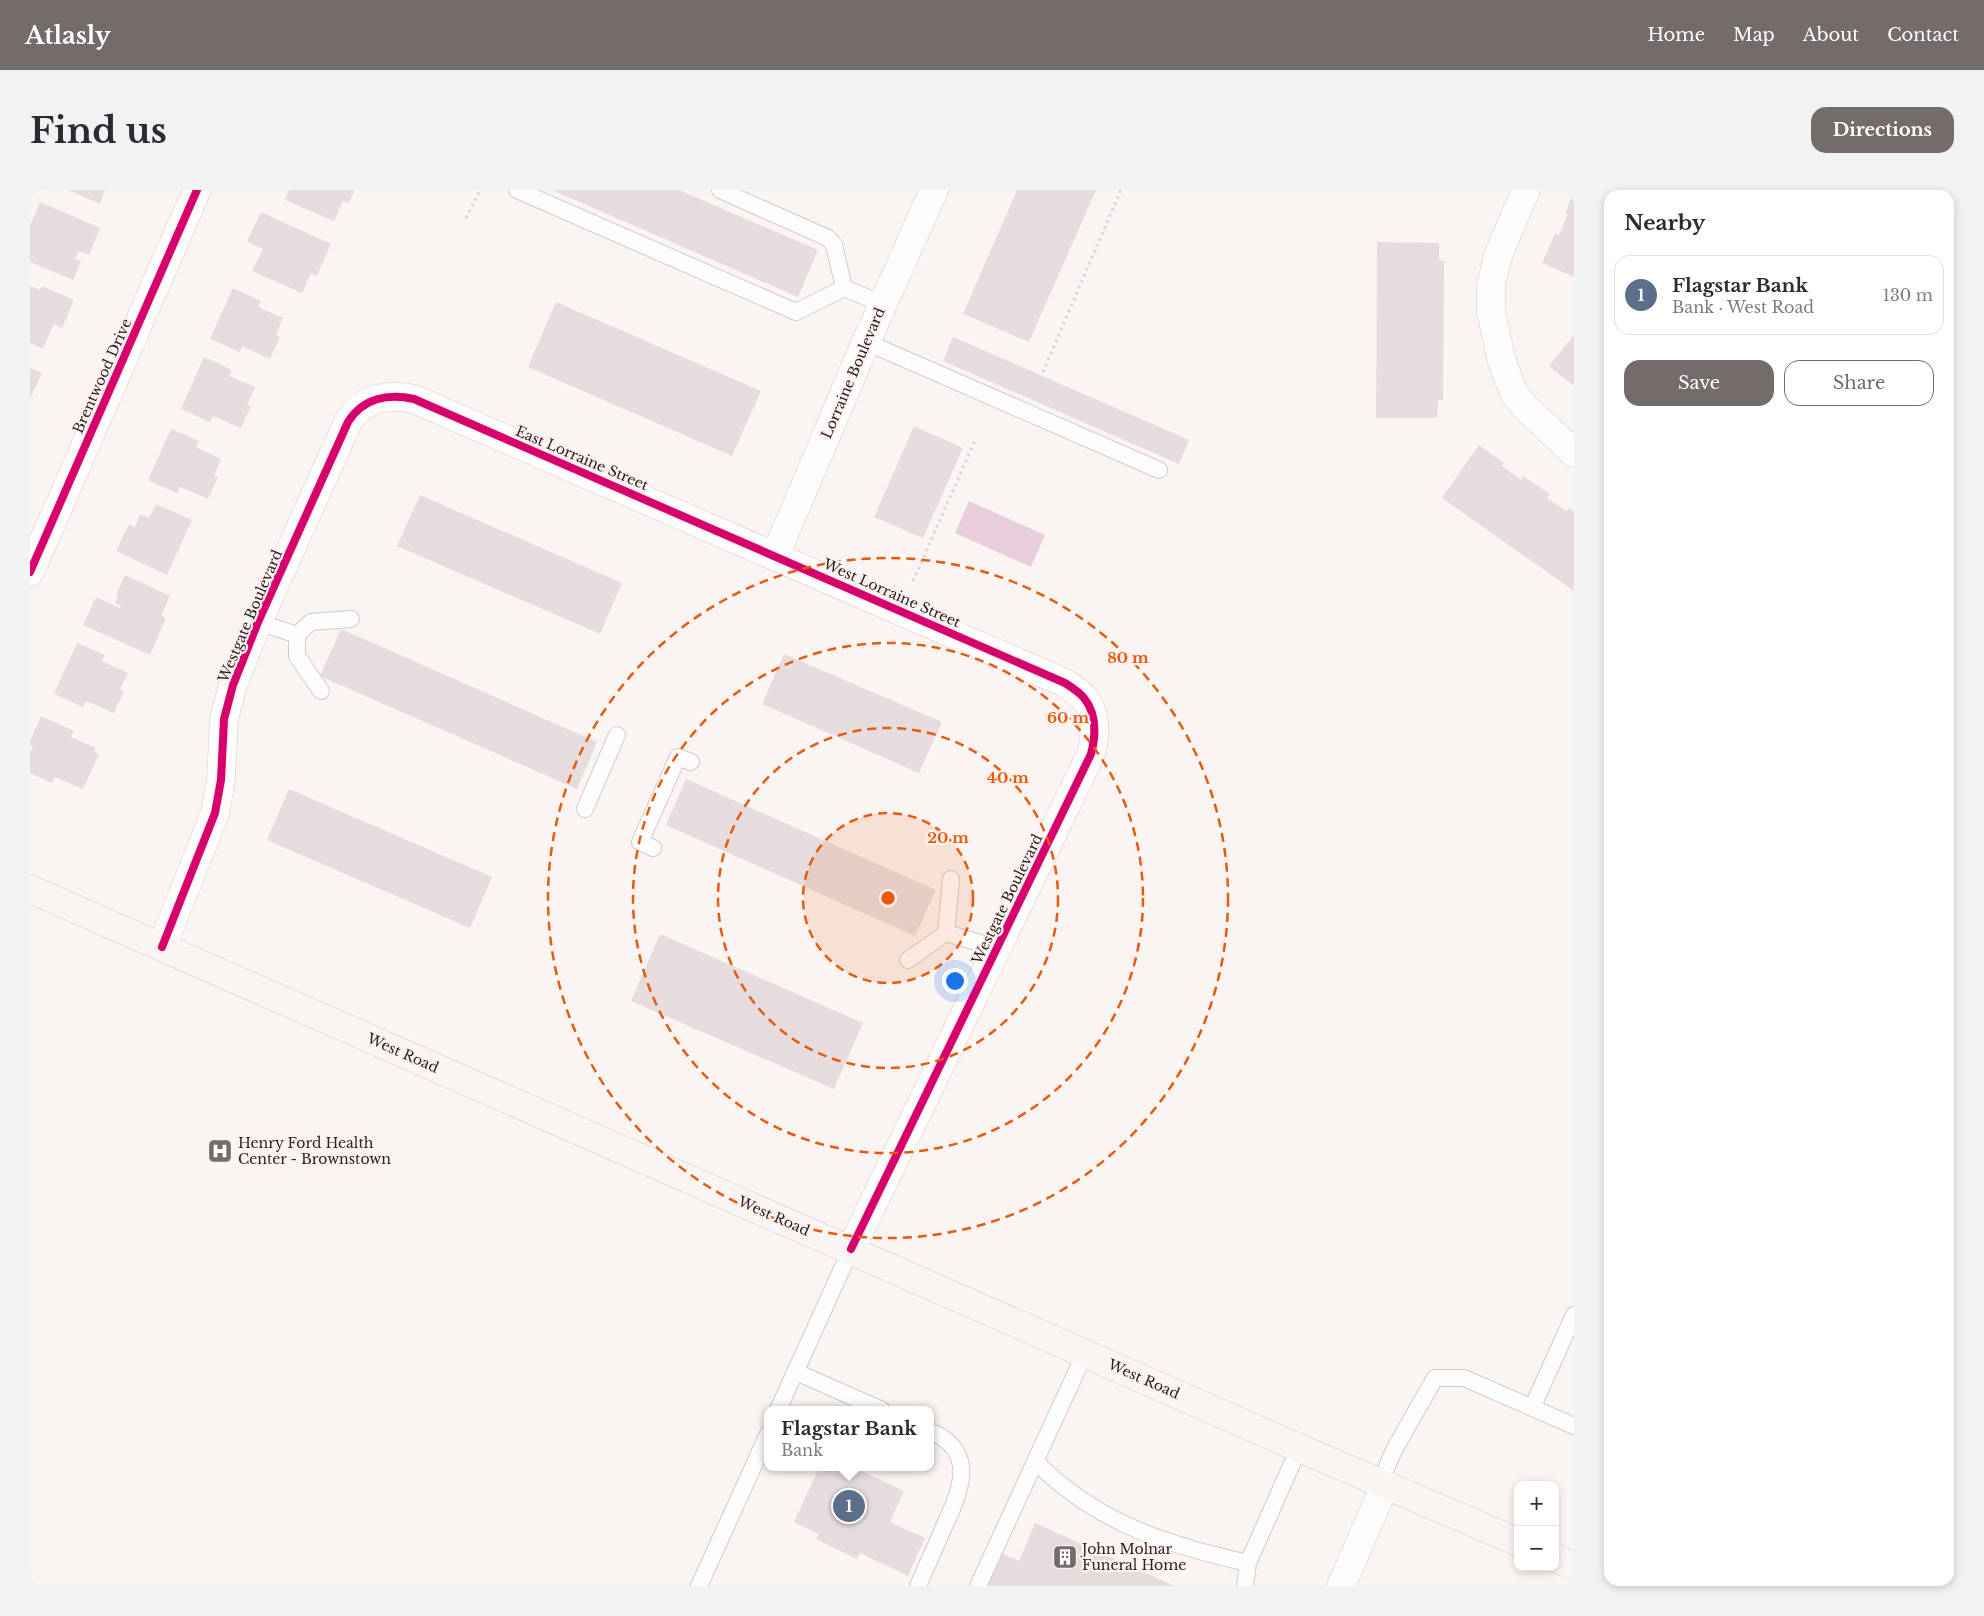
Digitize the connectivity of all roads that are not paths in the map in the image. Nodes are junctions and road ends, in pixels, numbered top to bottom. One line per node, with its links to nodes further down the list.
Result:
1 (197, 190): 13 (street, Brentwood Drive)
2 (517, 190): 6 (lane)
3 (720, 190): 6 (lane)
4 (934, 190): 7 (street, Lorraine Boulevard)
5 (1526, 190): 10 (street)
6 (844, 288): 7 (lane)
7 (883, 304): 8 (street, Lorraine Boulevard)
8 (866, 342): 11 (lane); 12 (street, Lorraine Boulevard)
9 (376, 398): 12 (street, East Lorraine Street); 15 (street, Westgate Boulevard)
10 (1574, 453)
11 (1159, 470)
12 (775, 556): 17 (street, West Lorraine Street)
13 (30, 572)
14 (351, 619): 16 (lane)
15 (258, 622): 16 (lane); 26 (street, Westgate Boulevard)
16 (296, 635): 18 (lane)
17 (999, 654): 27 (street, Westgate Boulevard)
18 (321, 691)
19 (617, 735): 21 (lane)
20 (690, 762): 22 (lane)
21 (585, 809)
22 (653, 848)
23 (951, 878): 25 (lane)
24 (30, 889): 26 (main road, West Road)
25 (946, 934): 27 (lane); 28 (lane)
26 (162, 947): 29 (main road, West Road)
27 (997, 948): 29 (street, Westgate Boulevard)
28 (908, 960)
29 (851, 1249): 31 (main road, West Road); 32 (lane)
30 (1574, 1314): 35 (lane)
31 (1085, 1353): 39 (main road, West Road); 40 (lane)
32 (796, 1372): 33 (lane); 34 (lane)
33 (780, 1406)
34 (873, 1406)
35 (1532, 1408): 36 (lane); 41 (lane)
36 (1574, 1426)
37 (934, 1433): 47 (lane)
38 (764, 1443): 46 (lane)
39 (1299, 1448): 41 (main road, West Road); 44 (lane)
40 (1036, 1460): 44 (lane); 48 (lane)
41 (1382, 1484): 42 (main road, West Road); 50 (street)
42 (1514, 1540)
43 (1559, 1560): 45 (main road)
44 (1248, 1562): 49 (lane)
45 (1574, 1566)
46 (699, 1586)
47 (918, 1586)
48 (978, 1586)
49 (1245, 1586)
50 (1340, 1586)

